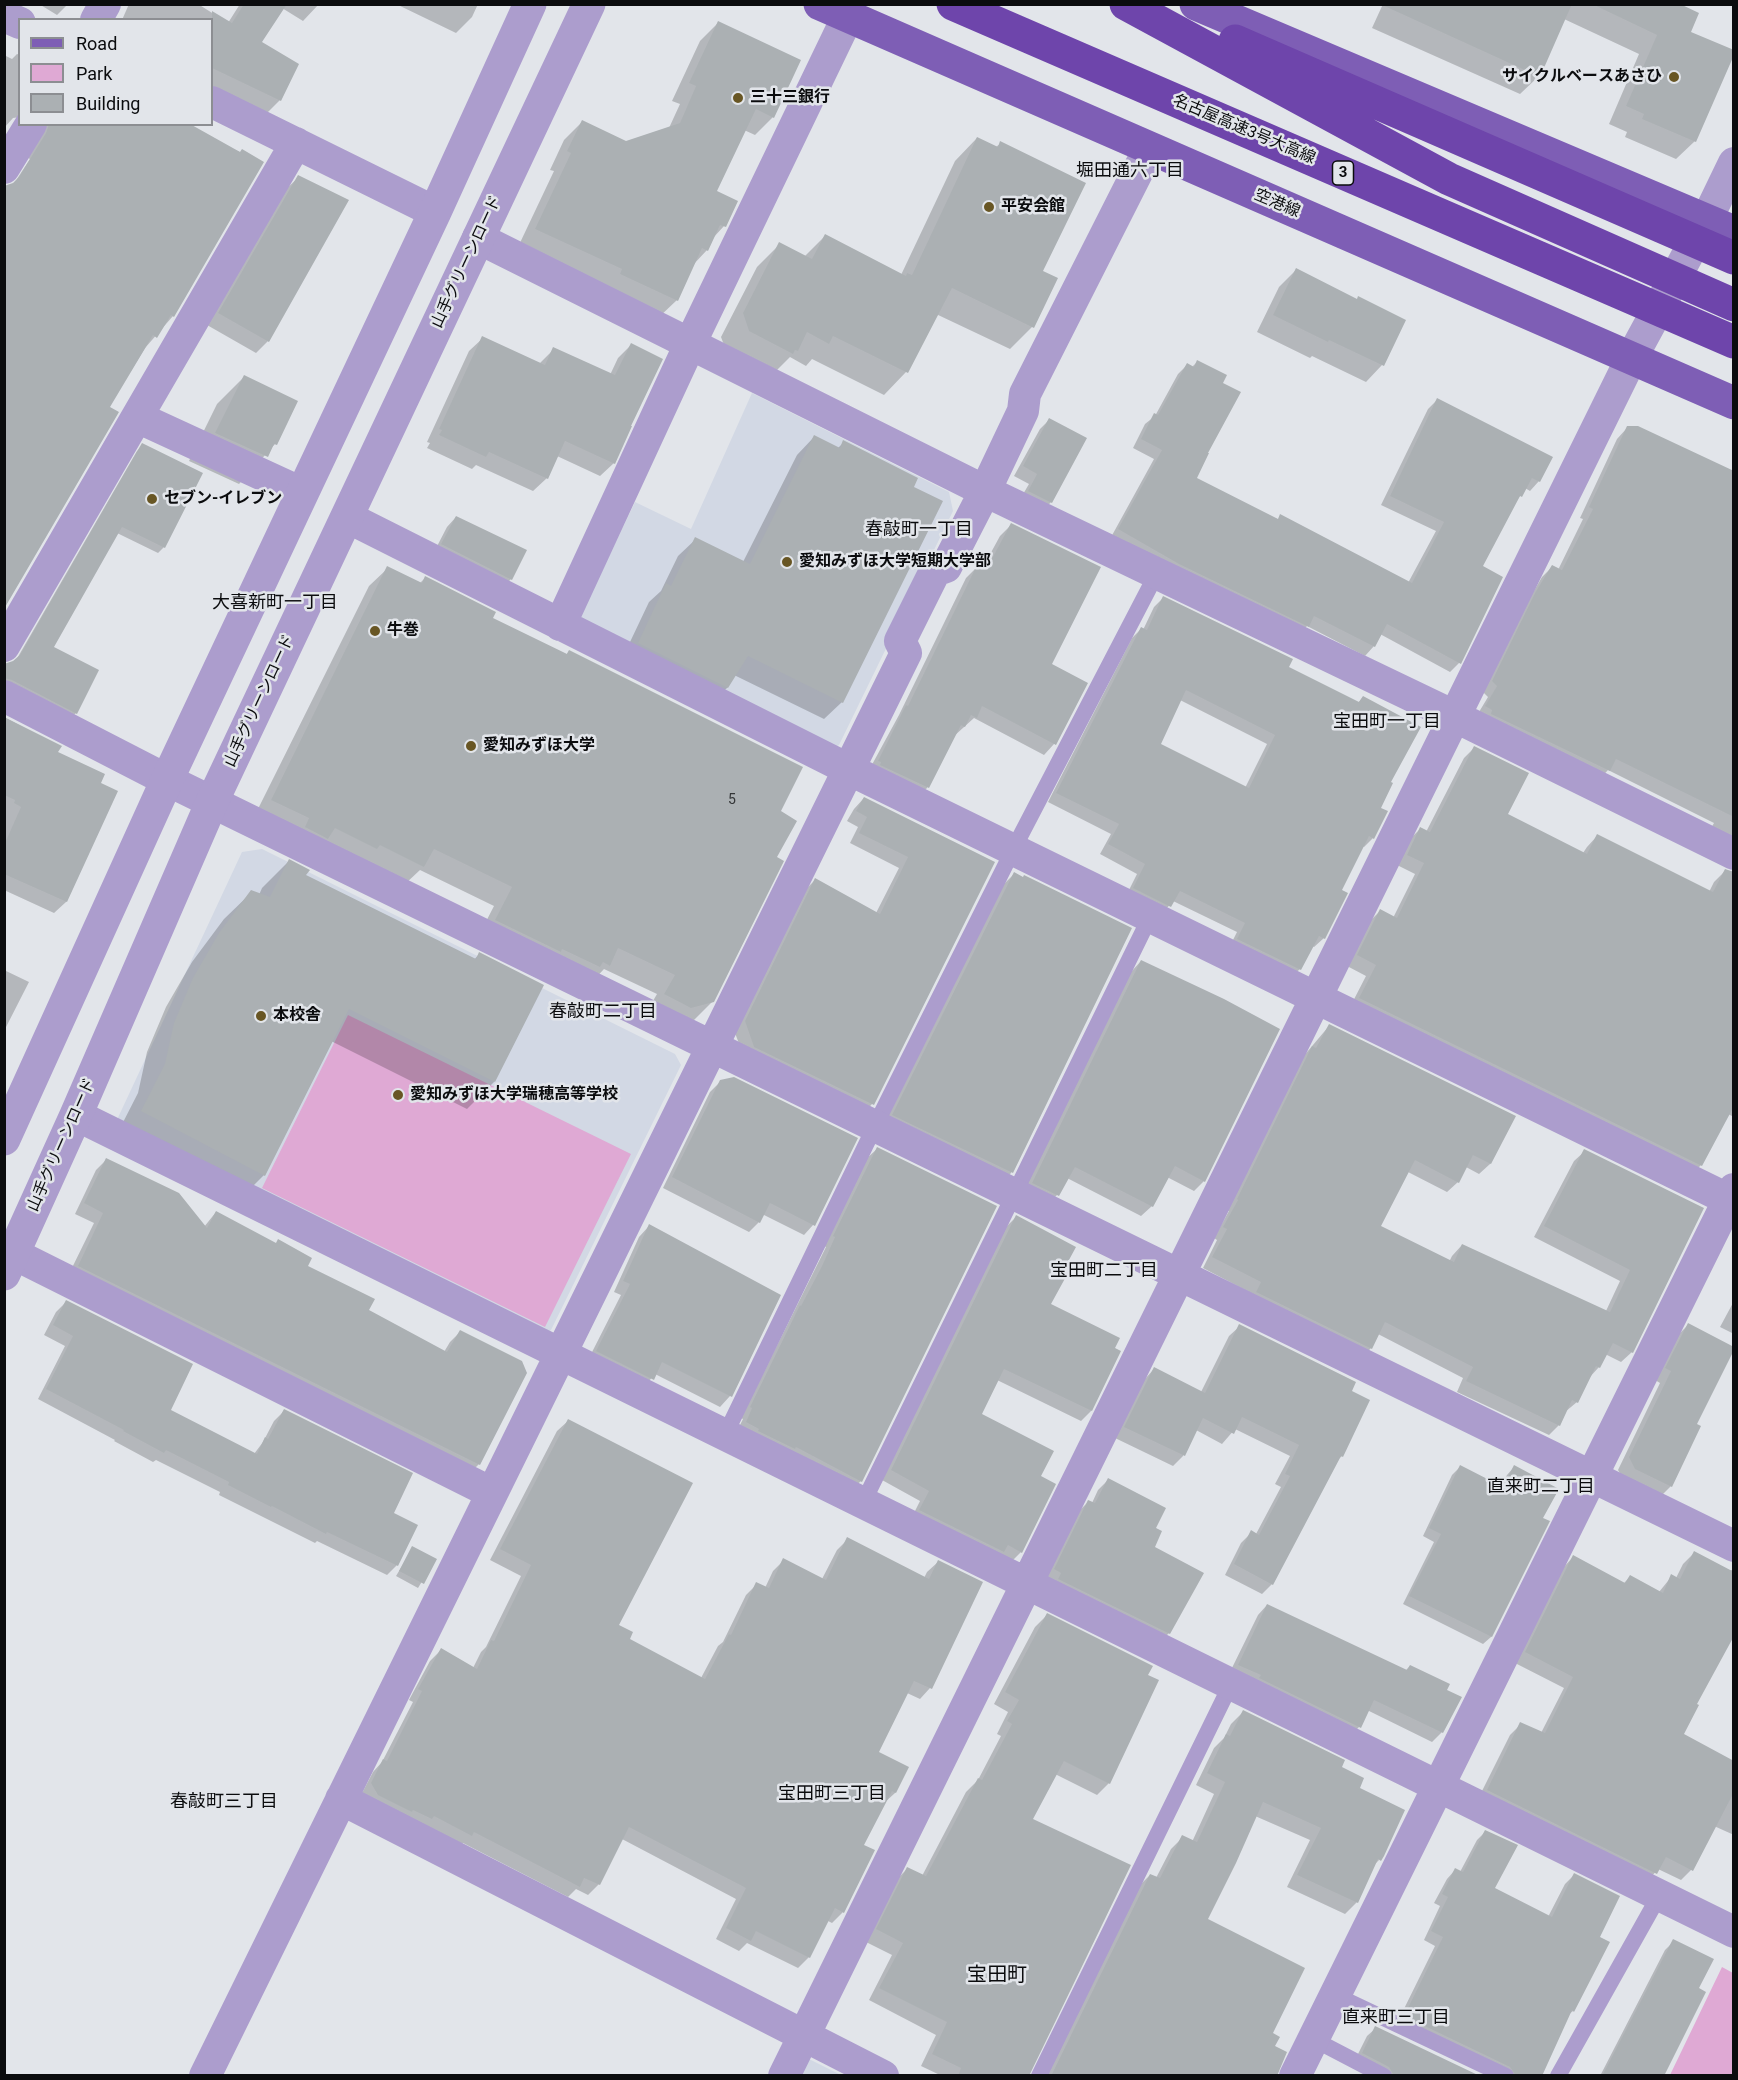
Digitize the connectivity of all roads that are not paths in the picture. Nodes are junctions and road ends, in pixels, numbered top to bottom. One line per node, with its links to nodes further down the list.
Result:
1 (105, 4): 10 (street)
2 (530, 4): 17 (street)
3 (589, 4): 19 (street, 山手グリーンロード)
4 (953, 4): 22 (highway, 名古屋高速3号大高線 / 3, bridge)
5 (1126, 4): 21 (highway, bridge)
6 (1150, 4): 20 (highway, bridge)
7 (1196, 4): 9 (main road)
8 (834, 10): 14 (main road, 空港線); 23 (street)
9 (1233, 12): 18 (main road)
10 (97, 18)
11 (213, 102): 13 (street)
12 (30, 126): 16 (street)
13 (296, 143): 17 (street); 26 (street)
14 (1149, 149): 24 (main road, 空港線); 27 (street)
15 (1734, 163): 18 (street)
16 (4, 168)
17 (435, 212): 28 (street)
18 (1720, 226): 24 (street)
19 (478, 238): 23 (street); 29 (street, 山手グリーンロード)
20 (1734, 258)
21 (1734, 305)
22 (1734, 342)
23 (690, 344): 27 (street); 31 (street)
24 (1632, 357): 25 (main road, 空港線); 34 (street)
25 (1734, 403)
26 (137, 417): 28 (street); 32 (street)
27 (985, 491): 30 (street); 35 (street)
28 (302, 493): 36 (street)
29 (347, 517): 31 (street); 37 (street, 山手グリーンロード)
30 (1157, 573): 34 (street); 38 (lane)
31 (560, 625): 35 (street)
32 (4, 646)
33 (4, 696): 36 (street)
34 (1454, 716): 39 (street); 41 (street)
35 (848, 769): 38 (street); 42 (street)
36 (166, 780): 37 (street); 45 (street)
37 (212, 802): 42 (street); 43 (street, 山手グリーンロード)
38 (1013, 850): 40 (street); 44 (lane)
39 (1734, 854)
40 (1150, 916): 41 (street); 46 (lane)
41 (1315, 998): 47 (street); 49 (street)
42 (712, 1046): 44 (street); 50 (street)
43 (76, 1115): 48 (street, 山手グリーンロード); 50 (street)
44 (875, 1126): 46 (street); 51 (lane)
45 (4, 1139)
46 (1015, 1194): 49 (street); 54 (lane)
47 (1732, 1197): 52 (street)
48 (9, 1264): 53 (street)
49 (1179, 1274): 52 (street); 56 (street)
50 (560, 1354): 51 (street); 53 (street)
51 (725, 1435): 54 (street)
52 (1591, 1476): 55 (street); 58 (street)
53 (492, 1493): 59 (street)
54 (863, 1503): 56 (street)
55 (1734, 1546)
56 (1027, 1584): 57 (street); 63 (street)
57 (1231, 1684): 58 (street); 68 (lane)
58 (1438, 1787): 60 (street); 62 (street)
59 (341, 1799): 63 (street); 65 (street)
60 (1659, 1896): 61 (street); 72 (lane)
61 (1734, 1932)
62 (1335, 1995): 64 (street); 71 (lane)
63 (804, 2035): 66 (street); 67 (street)
64 (1313, 2039): 69 (street); 70 (lane)
65 (205, 2076)
66 (783, 2076)
67 (883, 2076)
68 (1039, 2076)
69 (1295, 2076)
70 (1384, 2076)
71 (1506, 2076)
72 (1558, 2076)

